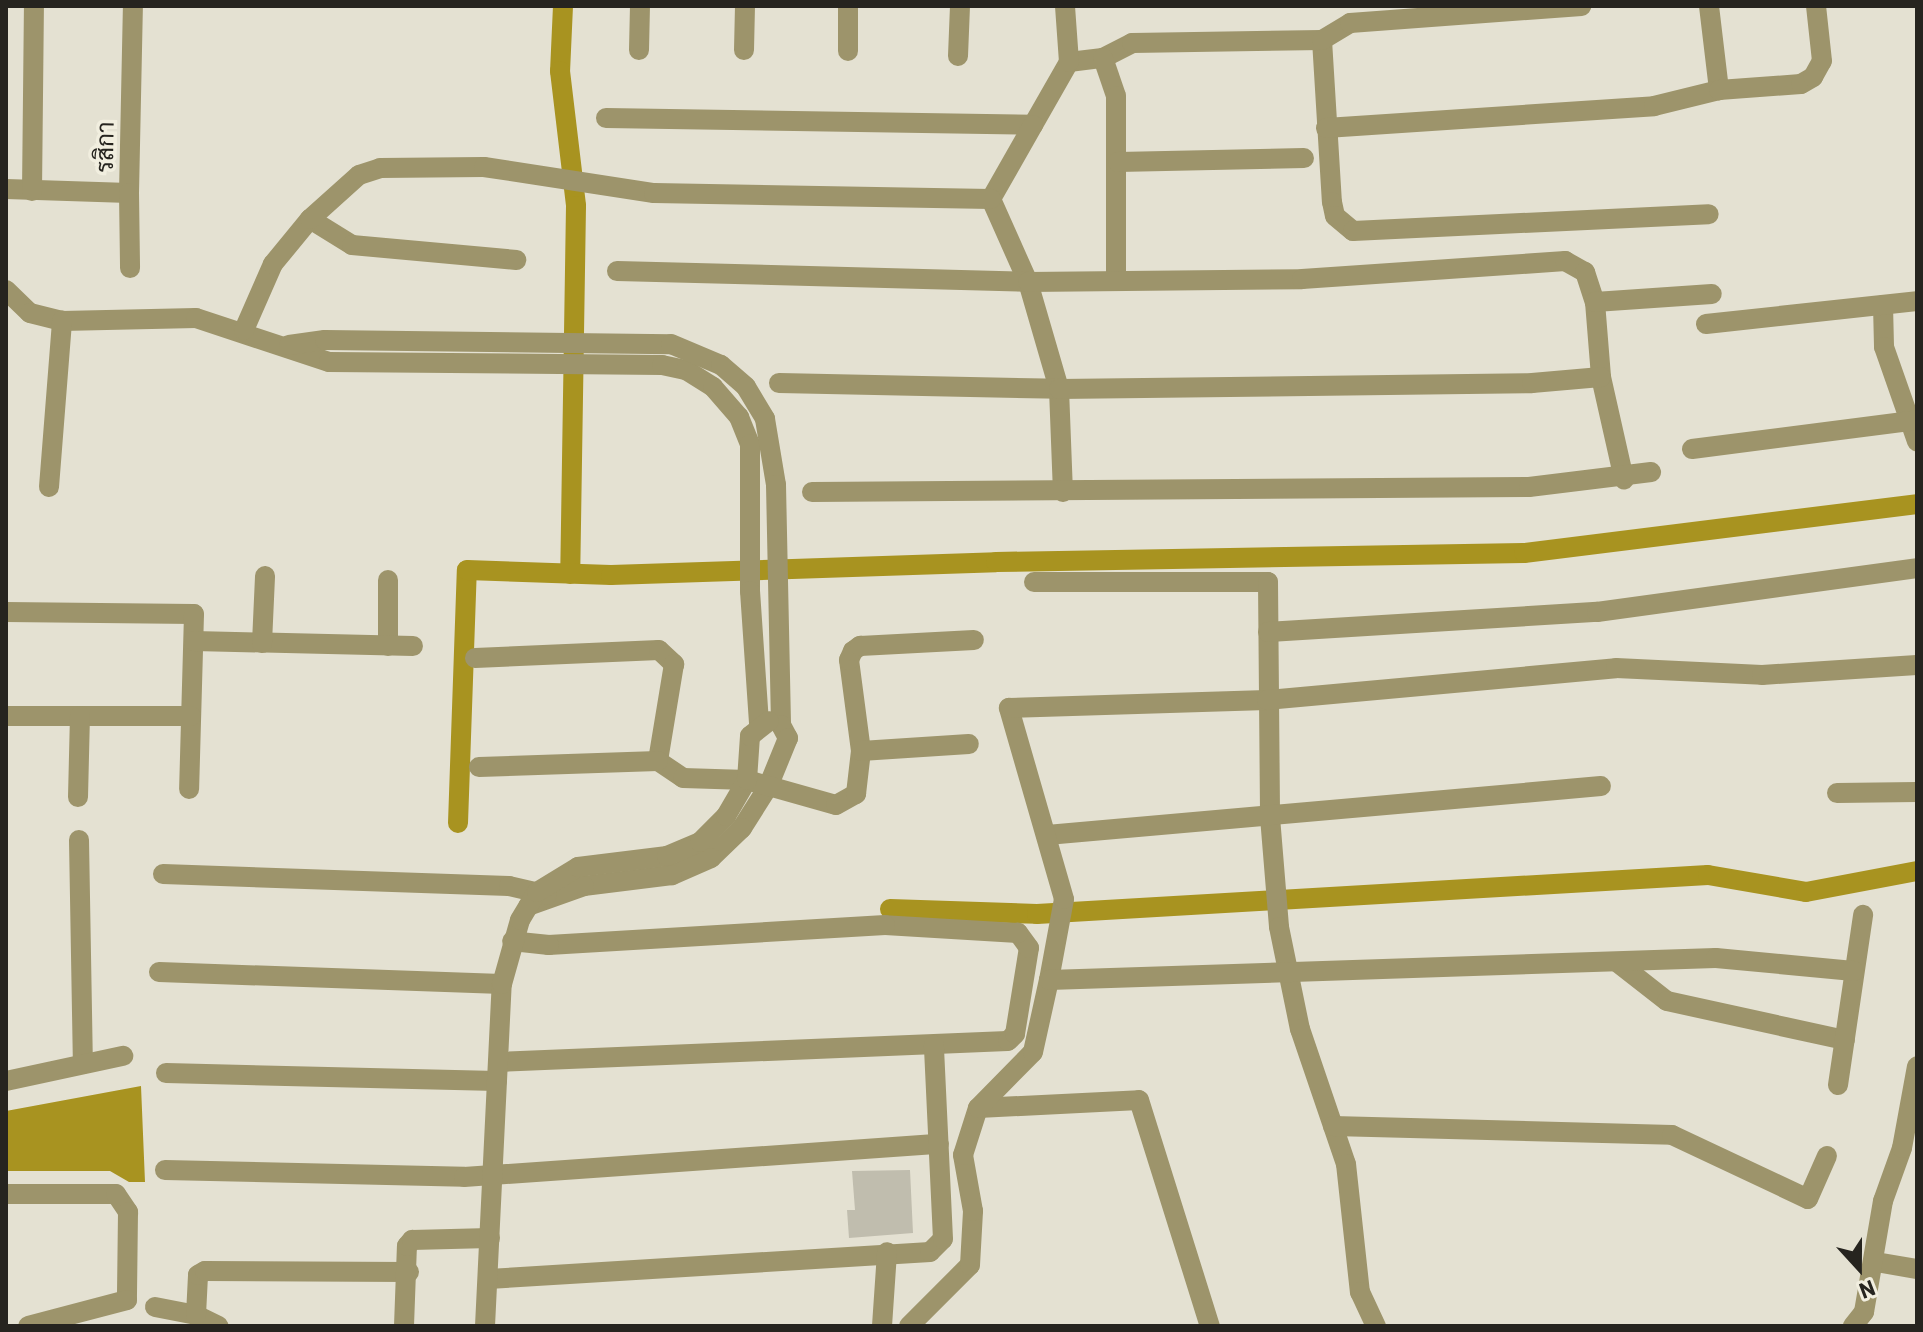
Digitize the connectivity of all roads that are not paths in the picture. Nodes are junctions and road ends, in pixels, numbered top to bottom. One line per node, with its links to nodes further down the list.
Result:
1 (34, 6): 26 (street)
2 (133, 6): 27 (street, รสิกา)
3 (640, 6): 13 (street)
4 (745, 6): 14 (street)
5 (848, 6): 15 (street)
6 (960, 6): 16 (street)
7 (1065, 6): 18 (street)
8 (1581, 6): 11 (street)
9 (1709, 6): 19 (street)
10 (1816, 6): 19 (street)
11 (1526, 9): 12 (street)
12 (1322, 40): 17 (street); 22 (street)
13 (639, 50)
14 (744, 50)
15 (848, 51)
16 (958, 56)
17 (1103, 58): 18 (street); 24 (street)
18 (1069, 62): 21 (street)
19 (1719, 90): 22 (street)
20 (606, 118): 21 (street)
21 (1033, 125): 28 (street)
22 (1326, 128): 29 (street)
23 (1304, 158): 24 (street)
24 (1118, 162): 34 (street)
25 (6, 189): 26 (street, รสิกา)
26 (32, 191): 27 (street, รสิกา)
27 (129, 193): 32 (street)
28 (991, 199): 30 (street); 35 (street)
29 (1709, 214)
30 (310, 219): 31 (street); 43 (street)
31 (516, 260)
32 (130, 268)
33 (617, 271): 35 (street)
34 (1116, 279): 35 (street); 39 (street)
35 (1028, 282): 47 (street)
36 (6, 290): 41 (street)
37 (1712, 294): 39 (street)
38 (1917, 301): 40 (street)
39 (1595, 302): 45 (street)
40 (1883, 305): 42 (street); 48 (street)
41 (62, 321): 43 (street); 55 (street)
42 (1706, 324)
43 (244, 330): 44 (street)
44 (289, 345): 53 (street); 54 (street)
45 (1601, 377): 47 (street); 52 (street)
46 (779, 383): 47 (street)
47 (1059, 389): 57 (street)
48 (1914, 420): 49 (street); 50 (street)
49 (1917, 441)
50 (1692, 449)
51 (1651, 472): 52 (street)
52 (1624, 479): 57 (street)
53 (754, 484): 54 (street); 75 (street)
54 (776, 485): 76 (street)
55 (49, 487)
56 (812, 492): 57 (street)
57 (1063, 492)
58 (1917, 568): 63 (street)
59 (265, 576): 66 (street)
60 (388, 580): 67 (street)
61 (1034, 582): 63 (street)
62 (6, 612): 65 (street)
63 (1268, 632): 71 (street)
64 (974, 640): 79 (street)
65 (194, 641): 66 (street); 74 (street)
66 (262, 643): 67 (street)
67 (388, 646): 68 (street)
68 (413, 646)
69 (475, 658): 81 (street)
70 (1917, 665): 71 (street)
71 (1267, 700): 90 (street); 91 (street)
72 (6, 716): 73 (street)
73 (80, 716): 74 (street); 89 (street)
74 (191, 716): 86 (street)
75 (759, 724): 76 (street); 78 (street)
76 (781, 725): 80 (street)
77 (969, 744): 79 (street)
78 (752, 750): 80 (street); 83 (street)
79 (861, 751): 85 (street)
80 (779, 757): 85 (street)
81 (658, 761): 82 (street); 83 (street)
82 (479, 767)
83 (747, 780): 85 (street); 94 (street)
84 (1601, 786): 90 (street)
85 (768, 787): 94 (street)
86 (189, 789)
87 (1917, 792): 88 (street)
88 (1837, 793)
89 (78, 797)
90 (1270, 817): 91 (street); 98 (street)
91 (1047, 835): 101 (street)
92 (79, 840): 106 (street)
93 (163, 874): 94 (street)
94 (540, 898): 96 (street)
95 (1863, 915): 99 (street)
96 (512, 941): 102 (street); 104 (street)
97 (1617, 962): 98 (street); 99 (street); 103 (street)
98 (1289, 970): 101 (street); 113 (street)
99 (1853, 971): 103 (street)
100 (159, 972): 102 (street)
101 (1049, 980): 112 (street)
102 (502, 984): 108 (street)
103 (1845, 1040): 111 (street)
104 (934, 1045): 108 (street); 114 (street)
105 (123, 1056): 106 (street)
106 (83, 1064): 110 (street)
107 (1917, 1066): 121 (street)
108 (498, 1071): 109 (street); 117 (street)
109 (166, 1073)
110 (6, 1081)
111 (1838, 1085)
112 (978, 1108): 132 (street); 133 (street)
113 (1333, 1126): 115 (street); 134 (street)
114 (939, 1144): 117 (street); 120 (street)
115 (1827, 1156)
116 (165, 1170): 117 (street)
117 (493, 1172): 119 (street)
118 (6, 1194): 127 (street)
119 (490, 1238): 123 (street); 124 (street)
120 (887, 1252): 124 (street); 131 (street)
121 (1876, 1262): 122 (street); 135 (street)
122 (1917, 1269)
123 (409, 1272): 126 (street); 129 (street)
124 (488, 1279): 130 (street)
125 (155, 1307): 126 (street)
126 (196, 1315): 128 (street)
127 (28, 1326)
128 (219, 1326)
129 (404, 1326)
130 (485, 1326)
131 (882, 1326)
132 (909, 1326)
133 (1210, 1326)
134 (1376, 1326)
135 (1853, 1326)

